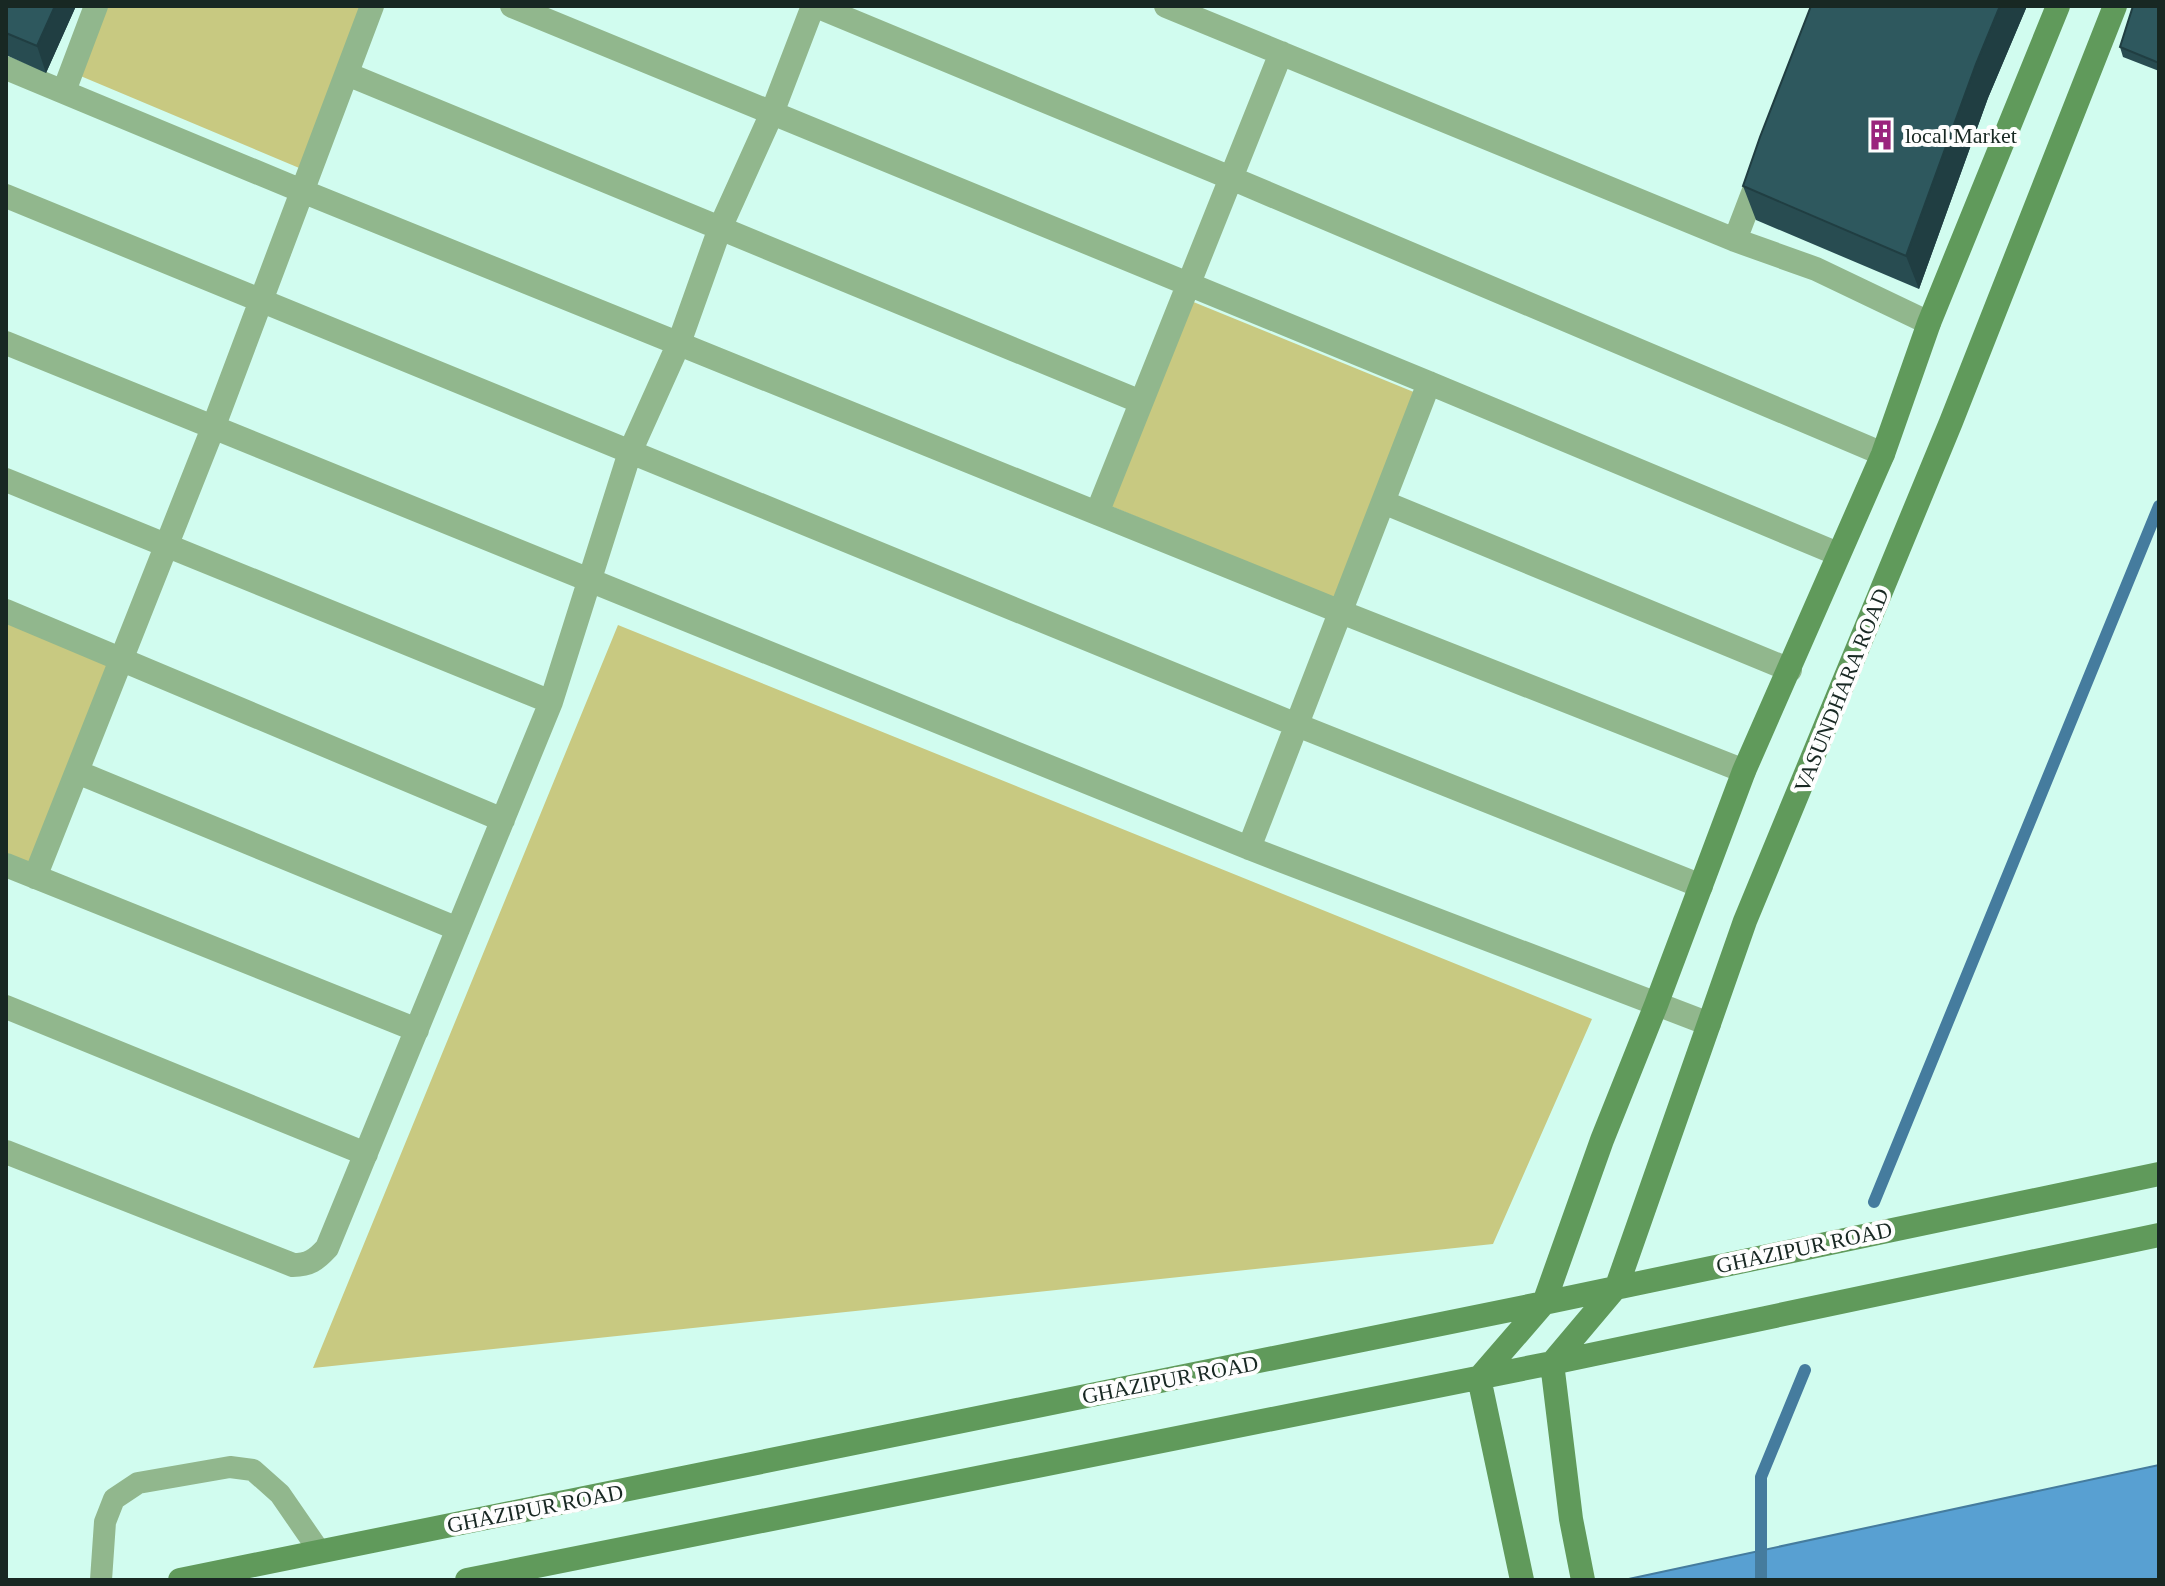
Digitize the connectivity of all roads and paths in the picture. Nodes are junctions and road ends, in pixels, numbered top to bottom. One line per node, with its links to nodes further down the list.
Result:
1 (96, 6): 11 (street)
2 (372, 6): 10 (street)
3 (512, 6): 12 (street)
4 (814, 6): 12 (street); 14 (street)
5 (1166, 6): 8 (street)
6 (2058, 6): 21 (main road)
7 (2115, 6): 51 (main road, VASUNDHARA ROAD)
8 (1281, 53): 14 (street); 18 (street)
9 (6, 68): 11 (street)
10 (347, 74): 15 (street); 17 (street)
11 (64, 91): 15 (street)
12 (772, 113): 17 (street); 19 (street)
13 (1770, 149): 18 (street)
14 (1231, 178): 19 (street); 28 (street)
15 (302, 191): 20 (street); 23 (street)
16 (6, 196): 20 (street)
17 (720, 228): 23 (street); 25 (street)
18 (1735, 240): 21 (street)
19 (1188, 284): 24 (street); 25 (street)
20 (261, 300): 26 (street); 27 (street)
21 (1929, 323): 28 (main road)
22 (6, 343): 26 (street)
23 (679, 343): 27 (street); 31 (street)
24 (1429, 383): 30 (street); 33 (street)
25 (1141, 402): 31 (street)
26 (213, 428): 32 (street); 34 (street)
27 (630, 452): 34 (street); 40 (street)
28 (1883, 454): 33 (main road)
29 (6, 480): 32 (street)
30 (1383, 502): 36 (street); 38 (street)
31 (1097, 513): 36 (street)
32 (167, 545): 37 (street); 39 (street)
33 (1838, 554): 38 (main road)
34 (589, 580): 39 (street); 44 (street)
35 (6, 611): 37 (street)
36 (1341, 612): 40 (street); 41 (street)
37 (121, 659): 42 (street); 43 (street)
38 (1790, 670): 41 (main road)
39 (551, 702): 43 (street)
40 (1297, 725): 44 (street); 47 (street)
41 (1744, 771): 47 (main road)
42 (77, 772): 46 (street); 48 (street)
43 (503, 820): 48 (street)
44 (1249, 848): 49 (street)
45 (6, 865): 46 (street)
46 (35, 877): 52 (street)
47 (1701, 886): 49 (main road)
48 (458, 929): 52 (street)
49 (1656, 1005): 51 (street); 58 (main road)
50 (6, 1007): 54 (street)
51 (1709, 1024): 57 (main road, VASUNDHARA ROAD)
52 (417, 1030): 54 (street)
53 (6, 1152): 54 (street)
54 (366, 1154)
55 (2159, 1174): 57 (main road, GHAZIPUR ROAD)
56 (2159, 1235): 59 (main road)
57 (1617, 1286): 58 (main road, GHAZIPUR ROAD); 59 (main road, VASUNDHARA ROAD)
58 (1544, 1303): 60 (main road); 61 (main road, GHAZIPUR ROAD)
59 (1552, 1363): 60 (main road); 66 (main road)
60 (1479, 1378): 64 (main road); 65 (main road)
61 (320, 1552): 62 (lane); 63 (main road, GHAZIPUR ROAD)
62 (101, 1580)
63 (180, 1580)
64 (467, 1580)
65 (1522, 1580)
66 (1583, 1580)

